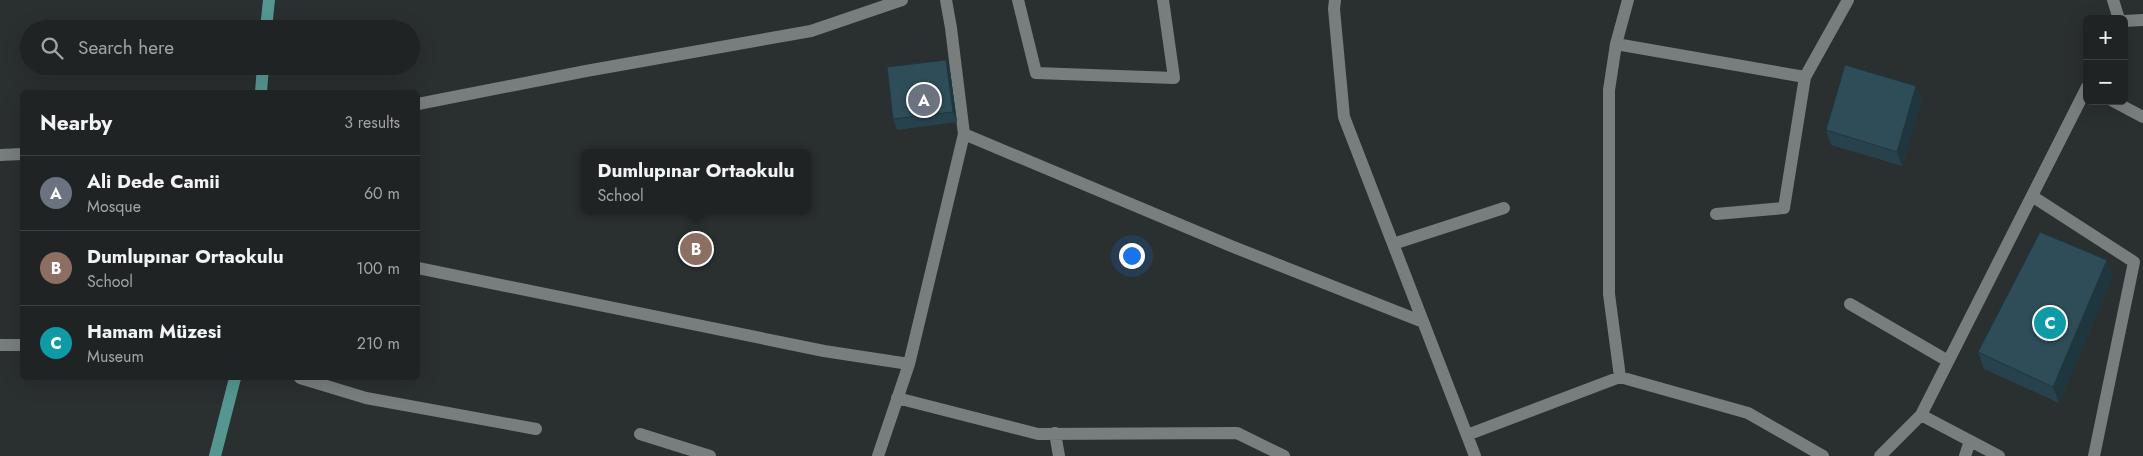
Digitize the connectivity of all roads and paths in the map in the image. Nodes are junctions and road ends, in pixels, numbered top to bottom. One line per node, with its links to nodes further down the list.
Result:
1 (269, 0): 11 (main road)
2 (902, 0): 19 (street)
3 (946, 0): 22 (street)
4 (1018, 0): 5 (street)
5 (1163, 0)
6 (1335, 0): 28 (street)
7 (1628, 0): 14 (street)
8 (1848, 0): 16 (street)
9 (2113, 0): 10 (street)
10 (2118, 15)
11 (267, 20)
12 (2143, 20): 13 (street)
13 (2128, 22)
14 (1616, 44): 16 (street); 36 (street)
15 (262, 75): 17 (main road)
16 (1806, 77): 27 (street)
17 (261, 90)
18 (2083, 96): 25 (street)
19 (420, 104)
20 (2120, 105): 21 (street)
21 (2143, 117)
22 (964, 134): 31 (street); 35 (street)
23 (20, 154): 24 (street)
24 (0, 155)
25 (2032, 196): 34 (street); 56 (street)
26 (1504, 208): 28 (street)
27 (1716, 214)
28 (1393, 244): 31 (street)
29 (420, 268): 35 (street)
30 (1850, 304): 34 (street)
31 (1423, 322): 44 (street)
32 (0, 344): 33 (street)
33 (20, 345)
34 (1948, 361): 40 (street)
35 (909, 364): 39 (street)
36 (1620, 376): 44 (street); 52 (street)
37 (235, 380): 46 (main road)
38 (307, 380): 41 (street)
39 (897, 398): 42 (street); 48 (street)
40 (1921, 415): 45 (street); 53 (street)
41 (536, 429)
42 (1055, 433): 49 (street); 50 (street)
43 (640, 434): 47 (street)
44 (1467, 435): 51 (street)
45 (1970, 440): 54 (street); 55 (street)
46 (216, 456)
47 (710, 456)
48 (878, 456)
49 (1058, 456)
50 (1284, 456)
51 (1475, 456)
52 (1823, 456)
53 (1880, 456)
54 (1965, 456)
55 (1999, 456)
56 (2094, 456)

